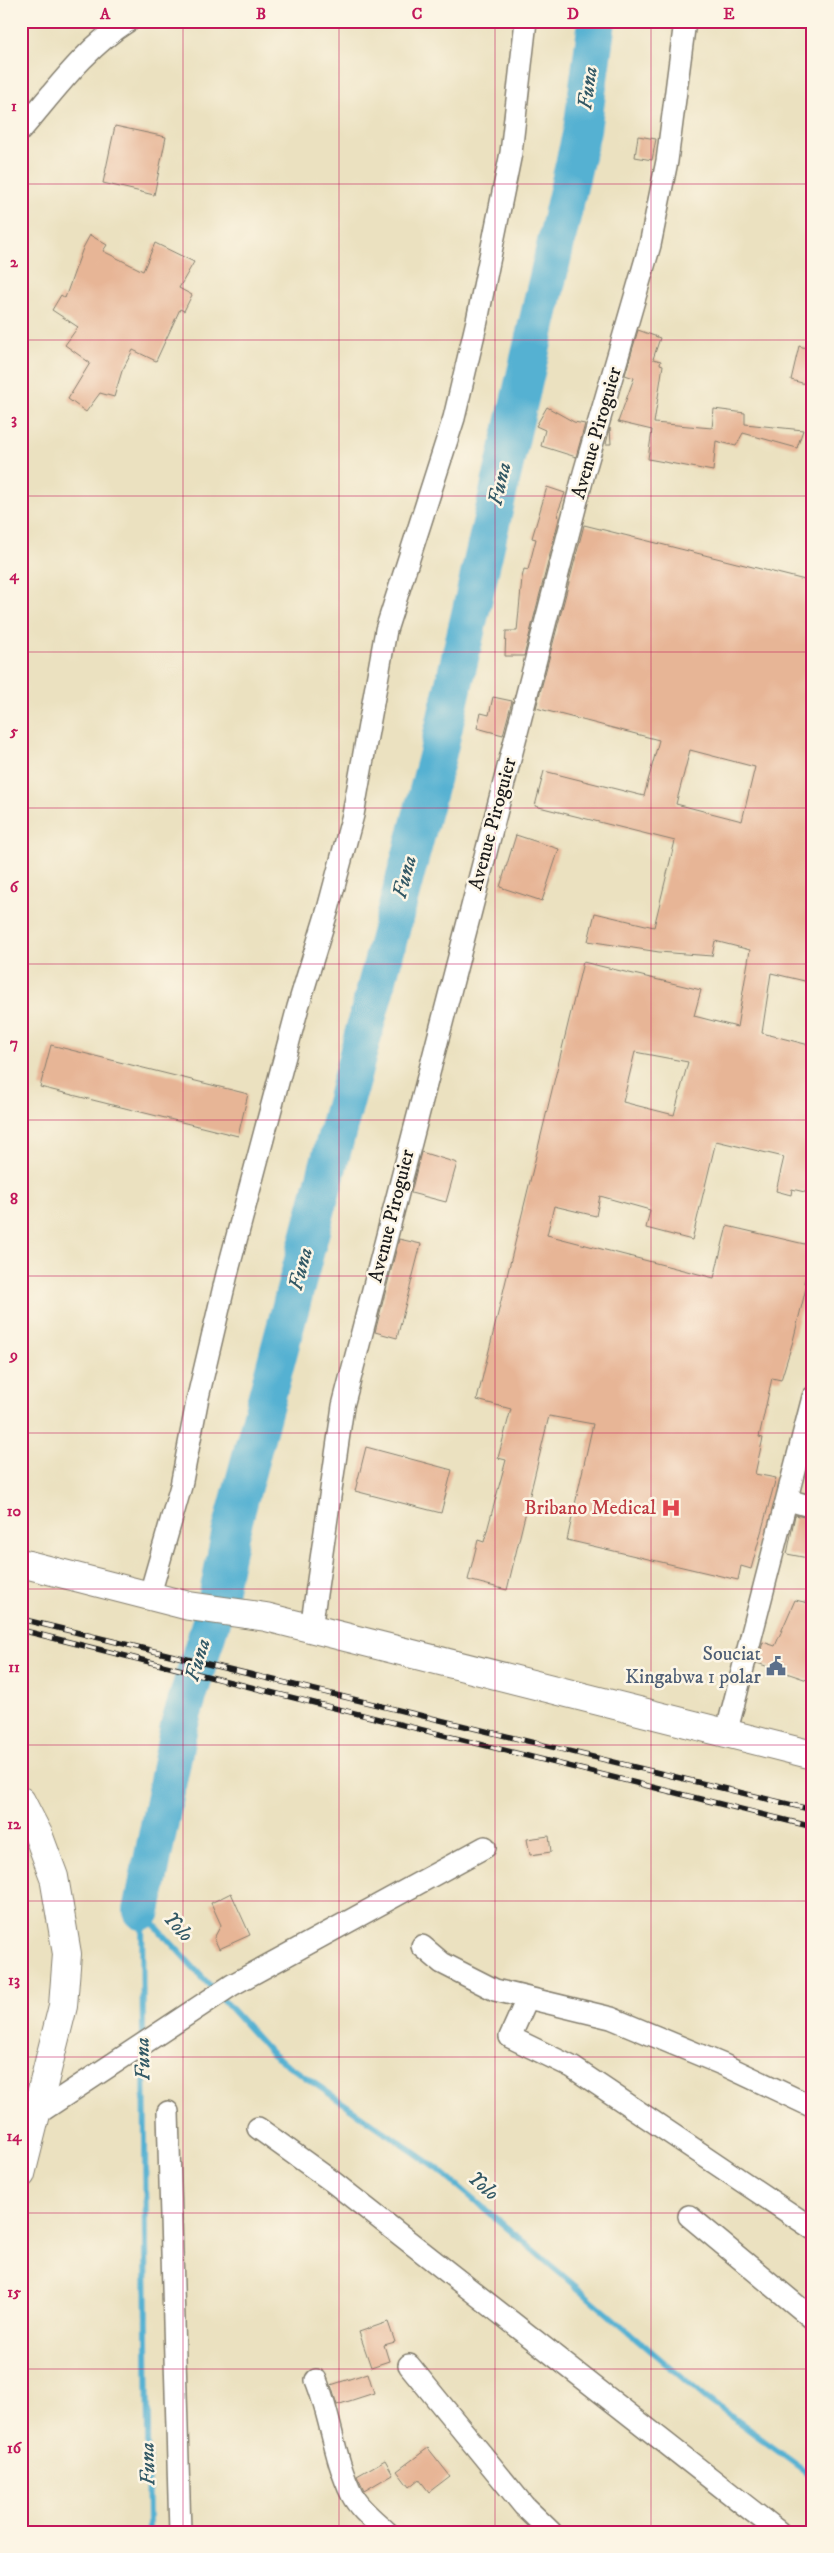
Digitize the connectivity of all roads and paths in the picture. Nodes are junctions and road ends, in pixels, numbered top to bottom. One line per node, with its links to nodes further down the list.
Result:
1 (128, 21): 4 (street)
2 (526, 21): 9 (street)
3 (685, 21): 10 (street, Avenue Piroguier)
4 (21, 130)
5 (813, 1396): 6 (street)
6 (788, 1500): 7 (street); 11 (street)
7 (813, 1507)
8 (21, 1563): 9 (main road)
9 (150, 1594): 10 (main road)
10 (311, 1629): 11 (main road)
11 (726, 1734): 12 (main road)
12 (813, 1755)
13 (21, 1801): 19 (main road)
14 (485, 1846): 19 (street)
15 (422, 1946): 16 (street)
16 (527, 1998): 17 (street); 23 (street)
17 (813, 2107)
18 (168, 2112): 27 (street)
19 (37, 2114): 21 (main road)
20 (258, 2128): 30 (street)
21 (21, 2174)
22 (689, 2216): 24 (street)
23 (813, 2229)
24 (813, 2319)
25 (409, 2365): 29 (street)
26 (316, 2380): 28 (street)
27 (180, 2532)
28 (387, 2532)
29 (551, 2532)
30 (779, 2532)

